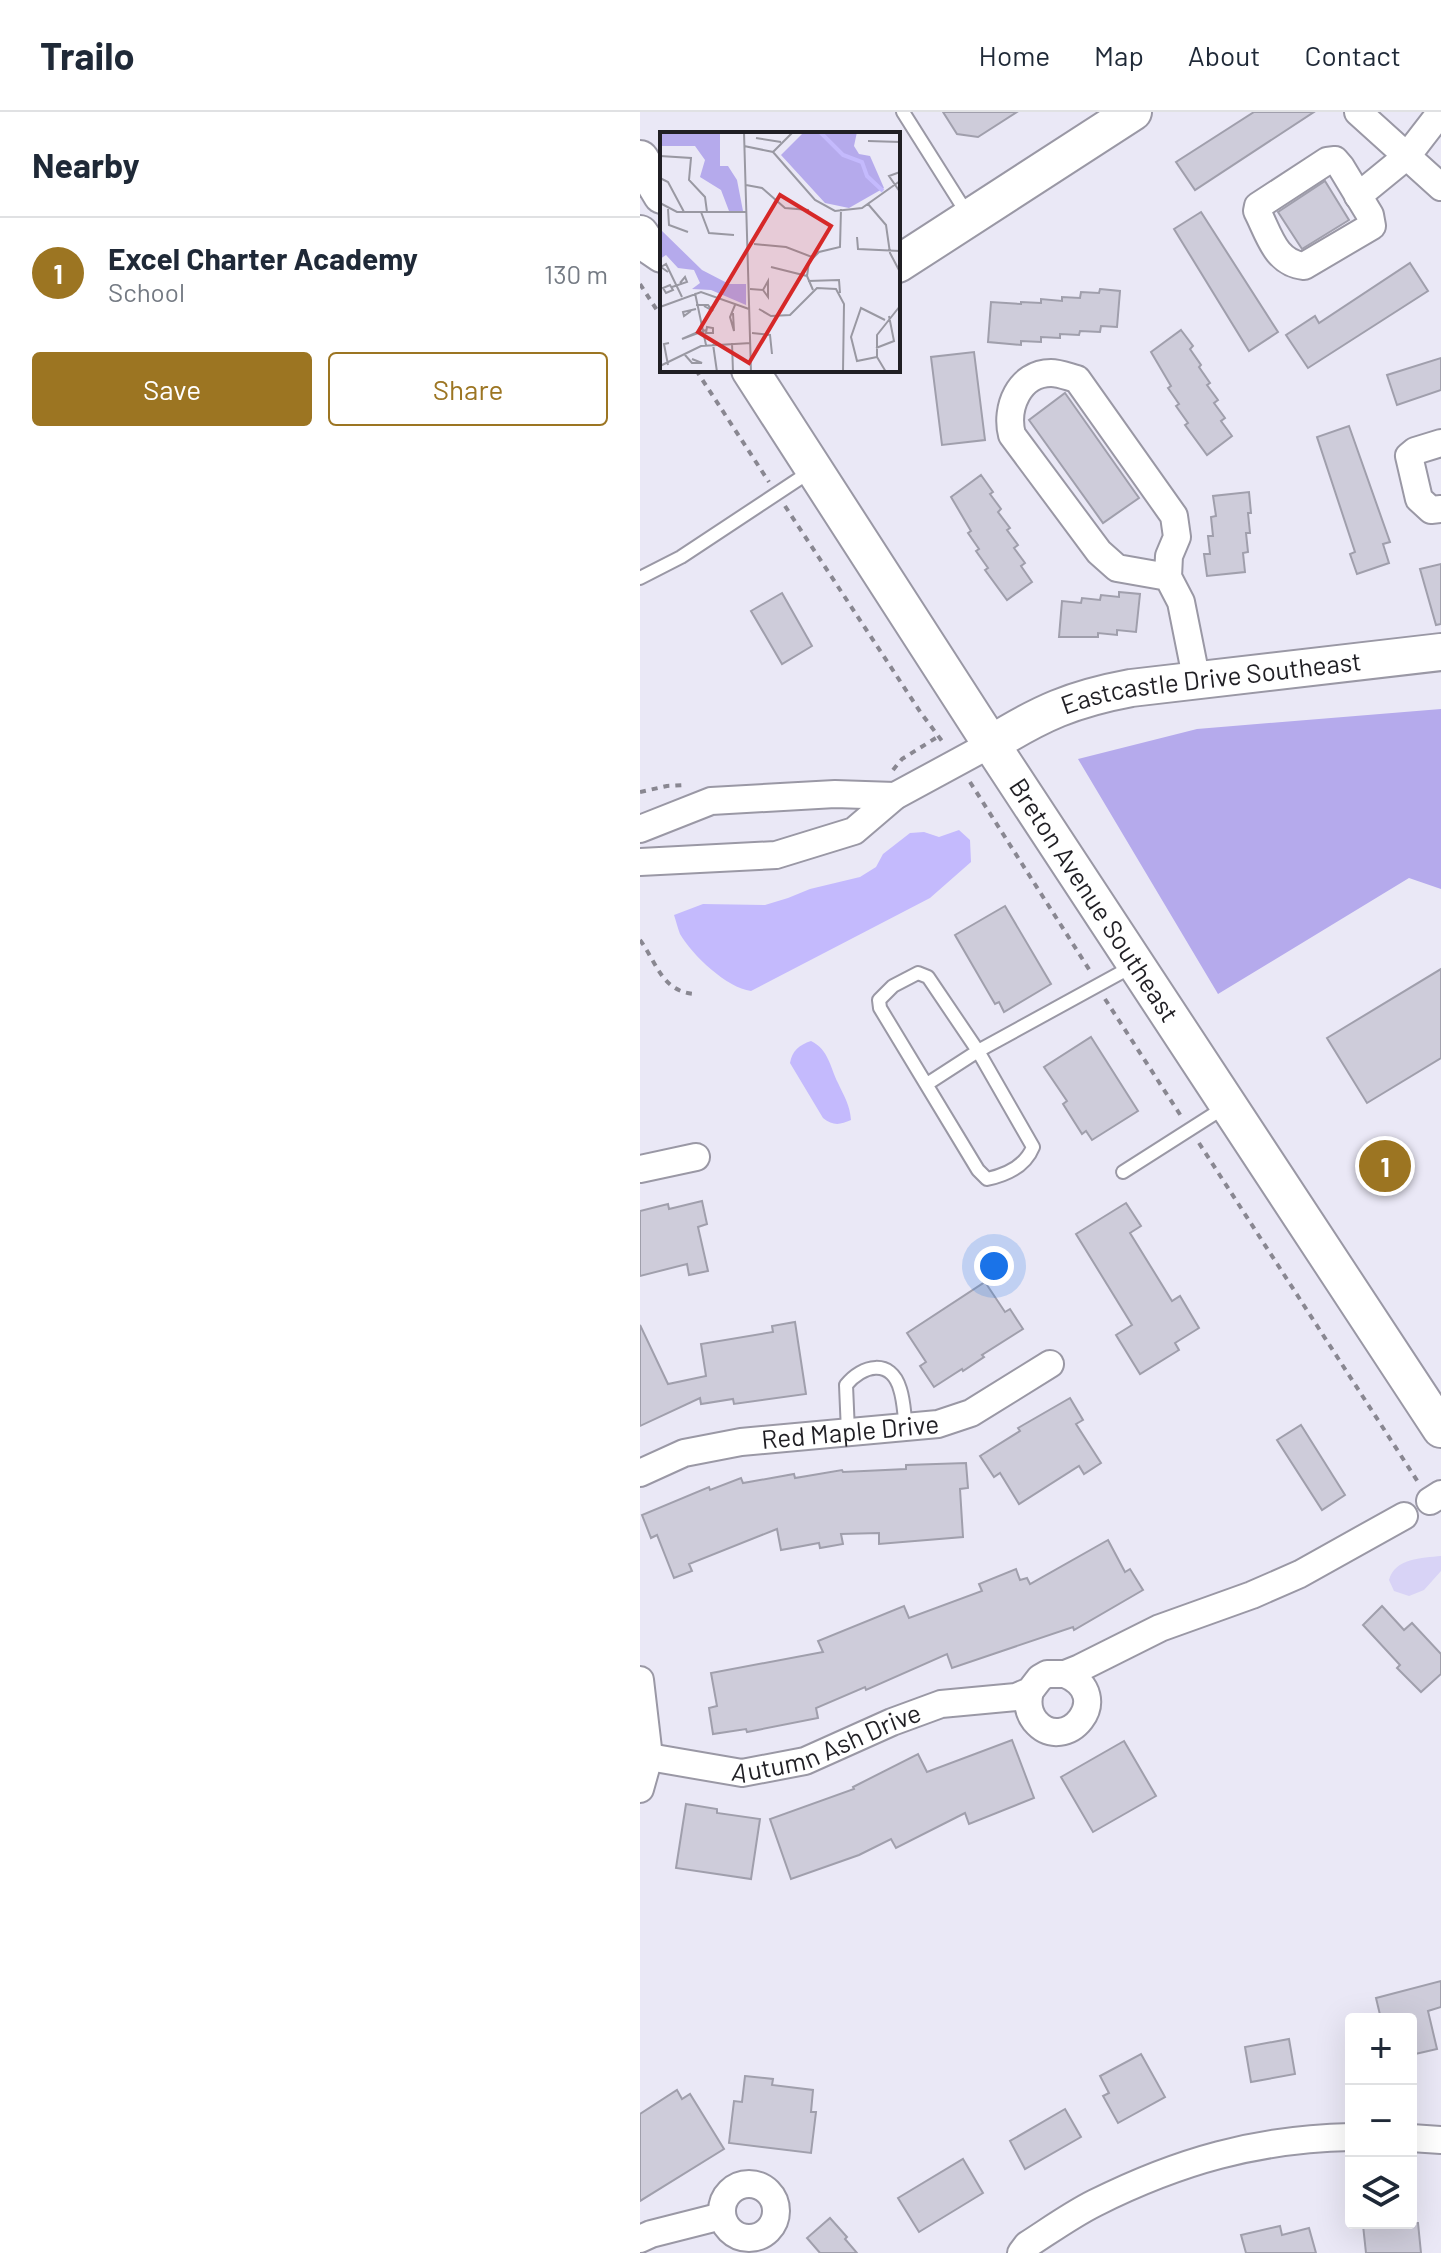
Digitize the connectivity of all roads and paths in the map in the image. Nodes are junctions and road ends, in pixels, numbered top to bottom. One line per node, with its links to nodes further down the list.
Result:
1 (903, 112): 10 (lane)
2 (1133, 112): 10 (main road)
3 (1358, 112): 5 (street)
4 (1441, 112): 5 (street)
5 (1407, 156): 7 (street); 9 (street)
6 (640, 159): 8 (main road)
7 (1441, 187)
8 (660, 192)
9 (1358, 196): 9 (street)
10 (970, 218): 13 (main road)
11 (640, 234): 12 (main road)
12 (660, 253)
13 (900, 263)
14 (640, 284): 15 (path)
15 (660, 315)
16 (697, 372): 20 (path)
17 (751, 372): 19 (main road, Breton Avenue Southeast)
18 (1441, 443): 21 (street)
19 (813, 470): 20 (lane); 26 (main road, Breton Avenue Southeast)
20 (776, 492): 23 (lane); 27 (path)
21 (1441, 509)
22 (1168, 577): 22 (street); 25 (street)
23 (640, 578)
24 (1441, 652): 25 (main road, Eastcastle Drive Southeast)
25 (1197, 682): 26 (main road, Eastcastle Drive Southeast)
26 (991, 744): 27 (street); 32 (main road, Breton Avenue Southeast)
27 (957, 762): 28 (street); 33 (path)
28 (895, 796): 29 (street); 30 (street)
29 (640, 829)
30 (640, 862)
31 (640, 940): 34 (path)
32 (1136, 965): 33 (lane); 37 (main road, Breton Avenue Southeast)
33 (1097, 984): 35 (lane); 38 (path)
34 (695, 994)
35 (978, 1051): 36 (lane); 36 (lane); 36 (lane)
36 (927, 1084)
37 (1228, 1105): 38 (lane); 44 (main road, Breton Avenue Southeast)
38 (1190, 1130): 41 (lane); 47 (path)
39 (696, 1157): 40 (street)
40 (640, 1169)
41 (1123, 1172)
42 (1050, 1364): 43 (street, Red Maple Drive)
43 (906, 1427): 45 (street, Red Maple Drive); 45 (lane)
44 (1441, 1429)
45 (848, 1432): 46 (street, Red Maple Drive)
46 (640, 1473)
47 (1436, 1498)
48 (1404, 1516): 49 (street, Autumn Ash Drive)
49 (1080, 1674): 51 (street, Autumn Ash Drive); 53 (street)
50 (640, 1680): 54 (street)
51 (1030, 1691): 52 (street, Autumn Ash Drive); 53 (street)
52 (1004, 1700): 53 (street); 54 (street, Autumn Ash Drive)
53 (1032, 1718)
54 (649, 1757): 55 (street)
55 (640, 1789)
56 (1345, 2137): 61 (street)
57 (1417, 2138): 58 (street)
58 (1441, 2140)
59 (722, 2216): 60 (street)
60 (640, 2239)
61 (1021, 2253)

